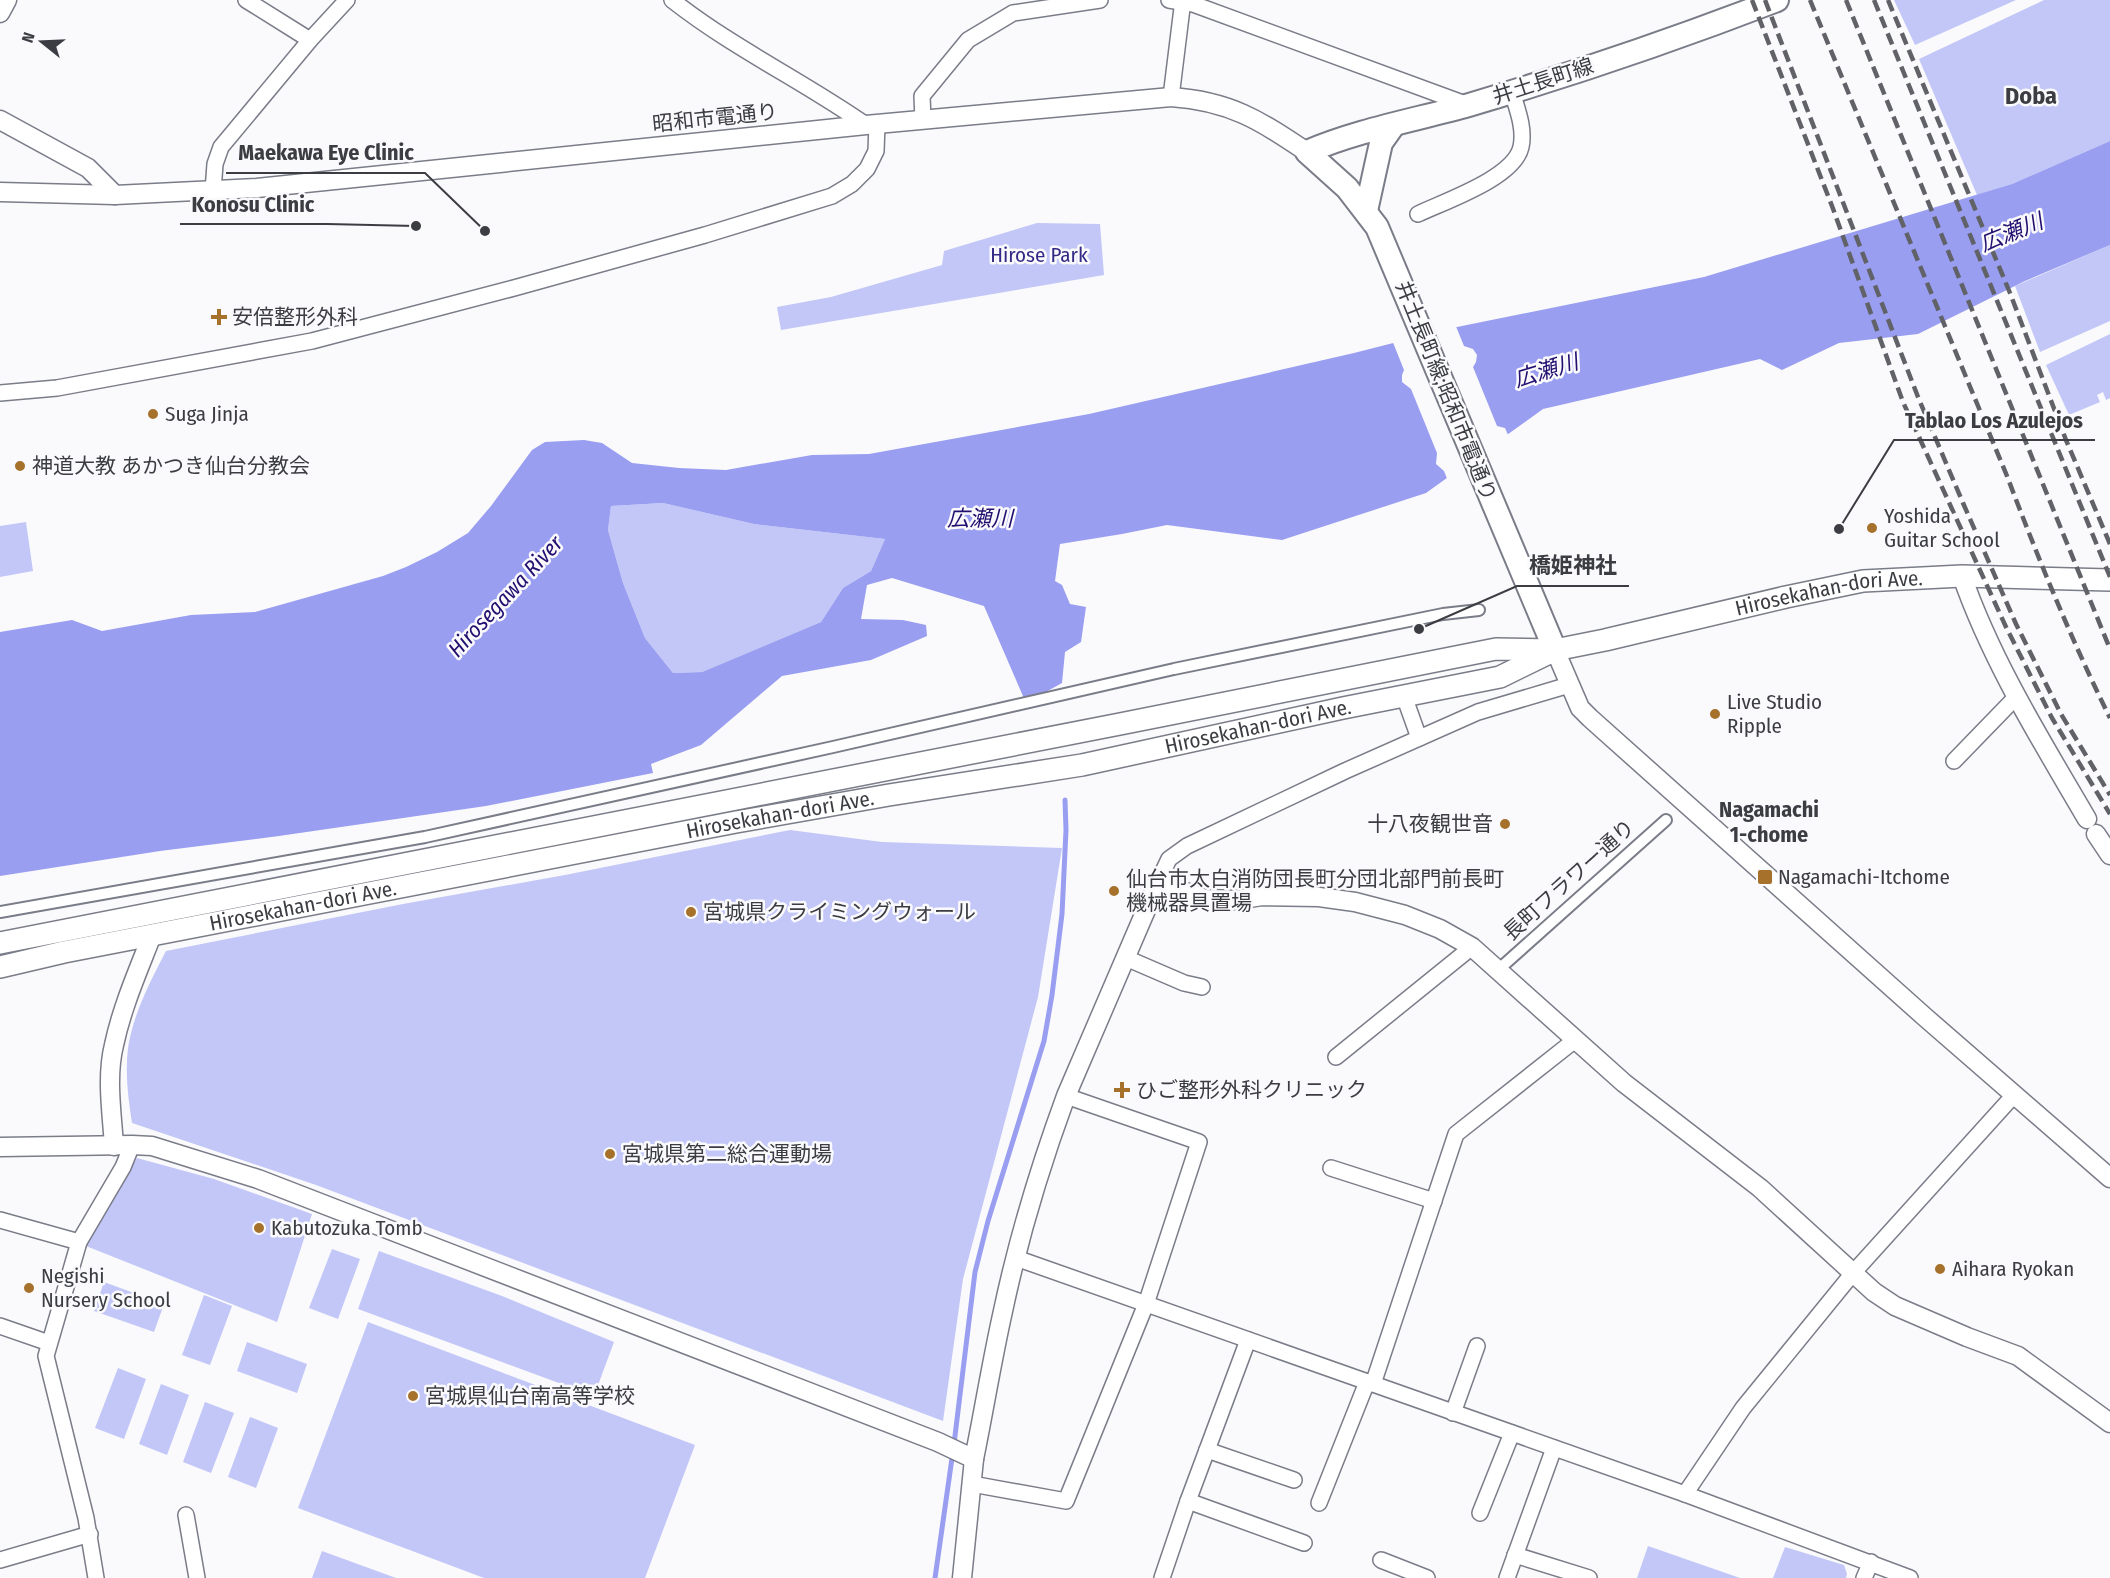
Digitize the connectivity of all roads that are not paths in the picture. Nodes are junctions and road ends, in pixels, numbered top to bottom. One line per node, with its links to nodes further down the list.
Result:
1 (7, 0): 9 (street)
2 (246, 0): 10 (street)
3 (347, 0): 10 (street)
4 (672, 0): 16 (street)
5 (1100, 0): 15 (street)
6 (1777, 0): 8 (main road, 井土長町線)
7 (1178, 1): 12 (street); 13 (street)
8 (1732, 8): 11 (main road, 井土長町線)
9 (0, 13)
10 (310, 40): 20 (street)
11 (1512, 92): 13 (main road, 井土長町線); 23 (street)
12 (1171, 97): 15 (street, 昭和市電通り); 18 (street, 昭和市電通り)
13 (1468, 105): 17 (main road, 井土長町線)
14 (0, 120): 21 (street)
15 (923, 120): 16 (street, 昭和市電通り)
16 (871, 125): 20 (street, 昭和市電通り); 24 (street)
17 (1393, 126): 18 (main road, 井土長町線); 22 (main road)
18 (1307, 152): 22 (main road, 井土長町線;昭和市電通り)
19 (0, 192): 21 (street, 昭和市電通り)
20 (213, 192): 21 (street, 昭和市電通り)
21 (115, 195)
22 (1365, 211): 28 (main road, 井土長町線;昭和市電通り)
23 (1418, 214)
24 (0, 393)
25 (1962, 576): 26 (main road, Hirosekahan-dori Ave.); 28 (main road, Hirosekahan-dori Ave.); 31 (street)
26 (2110, 580)
27 (1479, 610): 37 (street)
28 (1554, 650): 29 (street); 30 (main road, Hirosekahan-dori Ave.); 39 (main road, Hirosekahan-dori Ave.)
29 (1569, 685): 32 (street); 47 (street)
30 (1404, 696): 32 (street); 38 (main road, Hirosekahan-dori Ave.)
31 (2017, 696): 33 (street); 35 (street)
32 (1419, 738): 36 (street)
33 (1954, 761)
34 (1666, 820): 43 (street, 長町フラワー通り)
35 (2110, 855)
36 (1158, 882): 40 (street); 41 (street)
37 (0, 912)
38 (152, 935): 42 (main road, Hirosekahan-dori Ave.); 50 (street)
39 (0, 943)
40 (1472, 947): 43 (street); 46 (street)
41 (1126, 957): 44 (street); 48 (street)
42 (0, 967)
43 (1498, 970): 45 (street)
44 (1202, 987)
45 (1575, 1040): 54 (street); 58 (street)
46 (1336, 1057)
47 (2014, 1095): 53 (street); 58 (street)
48 (1066, 1096): 57 (street); 59 (street)
49 (132, 1145): 50 (street); 56 (street); 70 (street)
50 (114, 1146): 51 (street)
51 (0, 1147)
52 (1331, 1168): 54 (street)
53 (2110, 1178)
54 (1434, 1201): 64 (street)
55 (0, 1220): 56 (street)
56 (79, 1242): 62 (street)
57 (1016, 1258): 59 (street); 70 (street)
58 (1852, 1273): 66 (street); 73 (street)
59 (1146, 1304): 61 (street); 72 (street)
60 (0, 1326): 62 (street)
61 (1248, 1340): 64 (street); 69 (street)
62 (49, 1343): 78 (street)
63 (1478, 1346): 65 (street)
64 (1370, 1383): 65 (street); 75 (street)
65 (1453, 1413): 67 (street)
66 (2110, 1423)
67 (1512, 1434): 68 (street); 76 (street)
68 (1554, 1448): 73 (street); 80 (street)
69 (1207, 1450): 71 (street); 74 (street)
70 (970, 1457): 72 (street)
71 (1294, 1480)
72 (972, 1484): 86 (street)
73 (1685, 1494): 83 (street)
74 (1188, 1501): 79 (street); 87 (street)
75 (1319, 1503)
76 (1480, 1513)
77 (186, 1515): 85 (street)
78 (90, 1534): 81 (street); 84 (street)
79 (1304, 1543)
80 (1515, 1555): 89 (street); 90 (street)
81 (0, 1560)
82 (1381, 1560): 88 (street)
83 (1871, 1562): 91 (street); 92 (street)
84 (96, 1578)
85 (197, 1578)
86 (962, 1578)
87 (1162, 1578)
88 (1427, 1578)
89 (1507, 1578)
90 (1588, 1578)
91 (1864, 1578)
92 (1910, 1578)

